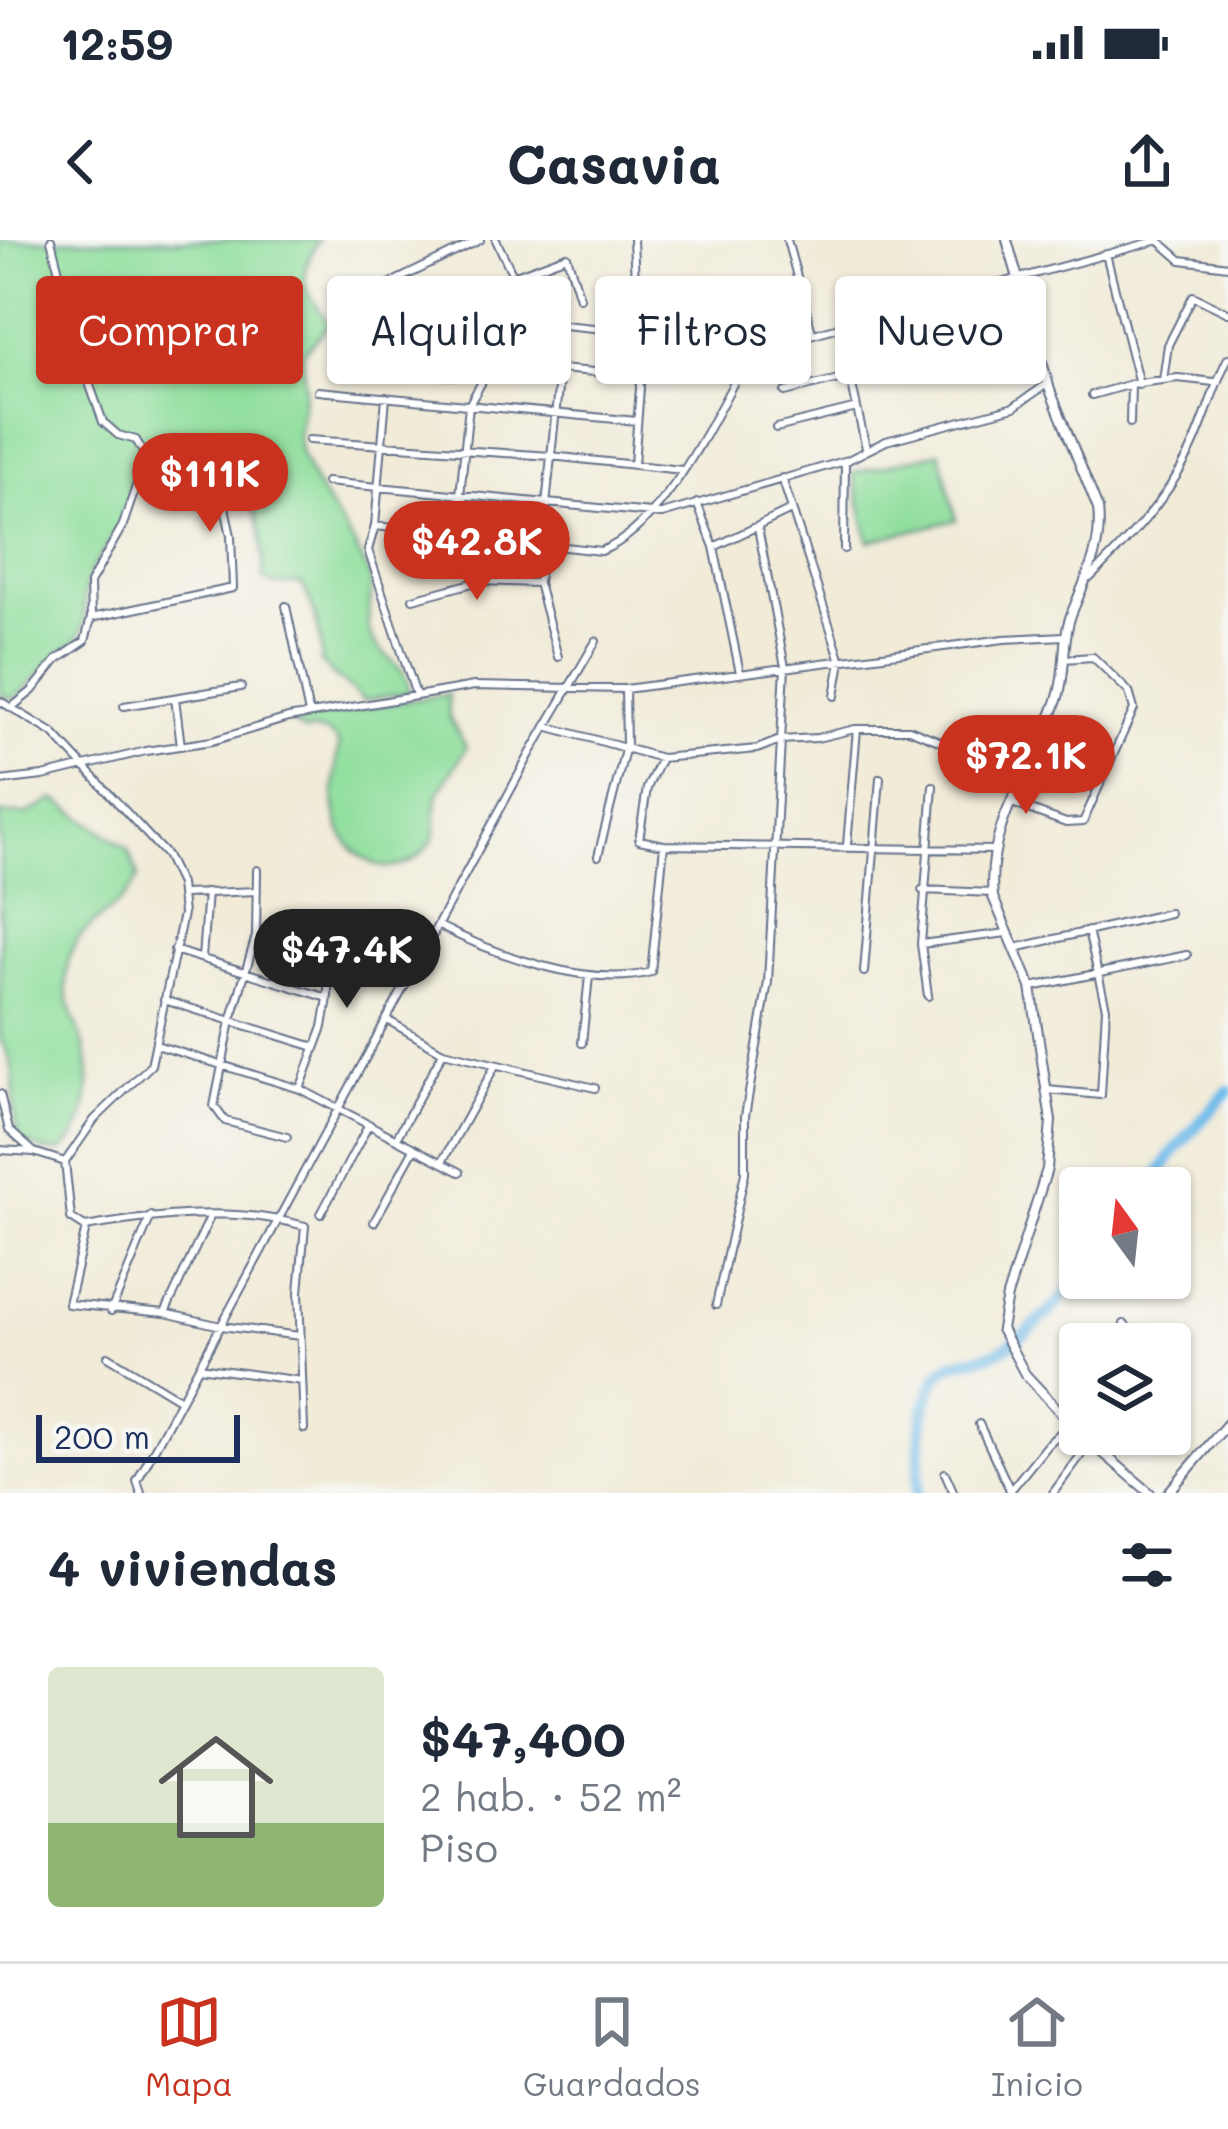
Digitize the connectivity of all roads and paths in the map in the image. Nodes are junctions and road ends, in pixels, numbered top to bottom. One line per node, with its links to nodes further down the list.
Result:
1 (51, 240): 70 (street)
2 (445, 240): 10 (street)
3 (480, 240): 10 (street)
4 (496, 240): 14 (street)
5 (632, 240): 15 (street)
6 (787, 240): 21 (street)
7 (1006, 240): 16 (street)
8 (1100, 240): 11 (street)
9 (1158, 240): 11 (street); 12 (street)
10 (453, 253): 13 (street)
11 (1105, 255): 17 (street); 32 (street)
12 (1228, 266)
13 (405, 276)
14 (513, 276): 18 (street)
15 (633, 276)
16 (1016, 276)
17 (1028, 276)
18 (580, 298)
19 (1228, 313): 25 (street)
20 (835, 326): 21 (street)
21 (812, 332): 50 (street)
22 (1228, 358): 26 (street)
23 (1046, 376): 27 (street)
24 (835, 380): 34 (street)
25 (1163, 380): 26 (street); 32 (street)
26 (1215, 382): 66 (street)
27 (1048, 383): 45 (street); 66 (street)
28 (480, 384): 37 (street)
29 (558, 384): 39 (street)
30 (640, 384): 40 (street)
31 (852, 384): 38 (street)
32 (1135, 384): 35 (street); 41 (street)
33 (318, 391): 36 (street)
34 (785, 392)
35 (1092, 395)
36 (386, 397): 37 (street); 44 (street)
37 (470, 405): 39 (street); 46 (street)
38 (857, 408): 42 (street); 45 (street)
39 (555, 413): 40 (street); 47 (street)
40 (638, 421): 49 (street)
41 (1130, 422)
42 (776, 428)
43 (308, 440): 44 (street)
44 (381, 443): 46 (street); 53 (street)
45 (866, 448): 48 (street)
46 (464, 450): 47 (street); 55 (street)
47 (551, 456): 49 (street); 56 (street)
48 (845, 461): 51 (street); 65 (street)
49 (634, 465): 50 (street)
50 (682, 470): 59 (street)
51 (782, 478): 57 (street); 58 (street)
52 (326, 482): 53 (street)
53 (378, 488): 55 (street); 60 (street)
54 (222, 492): 70 (street)
55 (460, 494): 56 (street); 62 (street)
56 (546, 501): 59 (street); 63 (street)
57 (697, 503): 59 (street); 64 (street)
58 (791, 510): 61 (street); 75 (street)
59 (650, 512): 63 (street)
60 (375, 526): 62 (street); 81 (street)
61 (758, 527): 64 (street); 76 (street)
62 (456, 536): 63 (street)
63 (542, 544): 67 (street)
64 (713, 547): 77 (street)
65 (844, 549)
66 (1090, 578): 71 (street)
67 (538, 583): 68 (street); 73 (street)
68 (413, 599)
69 (286, 606): 87 (street)
70 (91, 618): 86 (street)
71 (1065, 636): 74 (street); 75 (street)
72 (596, 640): 80 (street)
73 (558, 657)
74 (1064, 658): 95 (street); 99 (street)
75 (841, 661): 76 (street); 82 (street)
76 (785, 667): 77 (street); 90 (street)
77 (740, 673): 79 (street)
78 (241, 687): 83 (street)
79 (626, 689): 80 (street); 92 (street)
80 (570, 690): 81 (street); 88 (street)
81 (416, 695): 87 (street)
82 (835, 696)
83 (176, 698): 85 (street); 91 (street)
84 (0, 701): 86 (street)
85 (124, 706)
86 (11, 708): 94 (street)
87 (309, 715): 91 (street)
88 (545, 726): 92 (street); 115 (street)
89 (857, 729): 90 (street); 95 (street); 102 (street)
90 (780, 740): 93 (street); 101 (street)
91 (182, 746): 94 (street)
92 (626, 746): 93 (street); 106 (street)
93 (661, 758): 100 (street)
94 (81, 767): 97 (street); 112 (street)
95 (1022, 774): 99 (street)
96 (880, 778): 103 (street)
97 (0, 781)
98 (932, 786): 104 (street)
99 (1009, 801): 105 (street)
100 (664, 845): 101 (street); 127 (street)
101 (775, 845): 102 (street); 160 (street)
102 (847, 845): 103 (street)
103 (874, 845): 104 (street); 125 (street)
104 (925, 847): 105 (street); 108 (street)
105 (995, 850): 111 (street)
106 (598, 856)
107 (257, 870): 109 (street)
108 (922, 890): 111 (street); 119 (street)
109 (257, 891): 110 (street); 118 (street)
110 (207, 892): 112 (street); 123 (street)
111 (993, 893): 117 (street)
112 (182, 894): 121 (street)
113 (1169, 913): 116 (street)
114 (328, 924): 115 (street); 118 (street); 130 (street)
115 (436, 930): 127 (street); 133 (street)
116 (1088, 931): 120 (street); 126 (street)
117 (1007, 933): 119 (street); 120 (street)
118 (255, 939): 124 (street)
119 (921, 944): 129 (street)
120 (1015, 948): 128 (street)
121 (174, 950): 123 (street); 131 (street)
122 (1187, 955): 126 (street)
123 (202, 958): 124 (street)
124 (244, 971): 130 (street); 132 (street)
125 (865, 972)
126 (1099, 974): 128 (street); 142 (street)
127 (589, 976): 134 (street)
128 (1031, 987): 142 (street)
129 (928, 996)
130 (328, 998): 136 (street)
131 (164, 1000): 132 (street); 135 (street)
132 (231, 1021): 136 (street); 138 (street)
133 (388, 1021): 137 (street); 144 (street)
134 (581, 1043)
135 (155, 1046): 138 (street); 151 (street)
136 (315, 1047): 140 (street)
137 (443, 1052): 139 (street); 147 (street)
138 (221, 1063): 140 (street); 146 (street)
139 (495, 1066): 141 (street); 152 (street)
140 (300, 1088): 144 (street)
141 (595, 1088)
142 (1047, 1090): 169 (street)
143 (0, 1094): 150 (street)
144 (340, 1110): 145 (street); 157 (street)
145 (369, 1124): 147 (street); 154 (street)
146 (286, 1137)
147 (396, 1139): 148 (street)
148 (414, 1149): 152 (street); 158 (street)
149 (0, 1150): 150 (street)
150 (34, 1152): 151 (street)
151 (65, 1162): 159 (street)
152 (442, 1162): 153 (street)
153 (460, 1172)
154 (321, 1214)
155 (212, 1215): 156 (street); 157 (street); 162 (street)
156 (151, 1216): 159 (street); 161 (street)
157 (281, 1219): 163 (street); 164 (street)
158 (374, 1222)
159 (86, 1226): 161 (street)
160 (716, 1305)
161 (111, 1311): 162 (street)
162 (165, 1313): 163 (street)
163 (221, 1326): 164 (street); 166 (street)
164 (300, 1336): 167 (street)
165 (108, 1356): 168 (street)
166 (197, 1367): 167 (street); 168 (street)
167 (302, 1381): 172 (street)
168 (179, 1399): 178 (street)
169 (1059, 1412)
170 (1228, 1423): 182 (street)
171 (980, 1424): 177 (street)
172 (304, 1429)
173 (1059, 1436): 177 (street)
174 (1081, 1455): 180 (street)
175 (1105, 1455): 181 (street)
176 (945, 1473): 179 (street)
177 (1011, 1492)
178 (141, 1493)
179 (955, 1493)
180 (1053, 1493)
181 (1150, 1493)
182 (1168, 1493)

